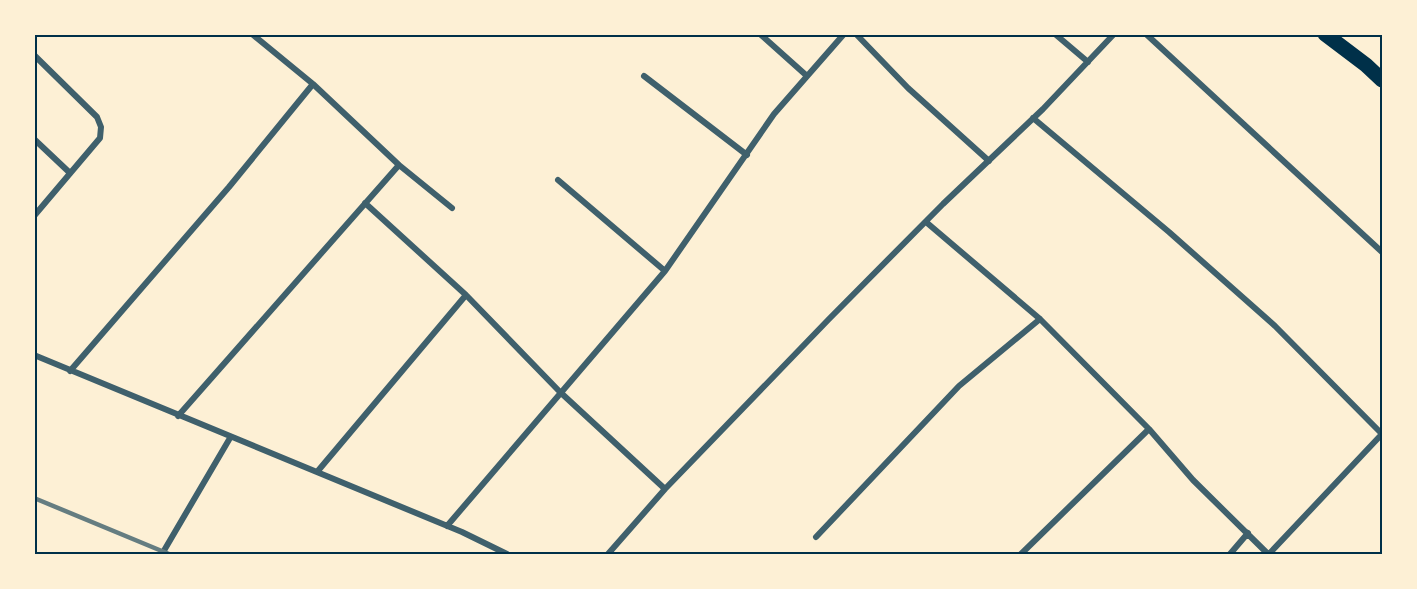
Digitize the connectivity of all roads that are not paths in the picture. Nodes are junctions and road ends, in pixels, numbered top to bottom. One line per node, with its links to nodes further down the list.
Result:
1 (252, 34): 16 (street)
2 (760, 34): 14 (street)
3 (844, 34): 14 (street)
4 (856, 34): 20 (street)
5 (1055, 34): 10 (street)
6 (1114, 34): 10 (street)
7 (1146, 34): 28 (street)
8 (1325, 34): 11 (main road)
9 (34, 55): 22 (street)
10 (1088, 62): 17 (street)
11 (1366, 64): 12 (main road); 15 (main road)
12 (1383, 66)
13 (644, 76): 19 (street)
14 (807, 76): 19 (street)
15 (1383, 80)
16 (313, 84): 21 (street); 33 (street)
17 (1034, 118): 20 (street); 37 (street)
18 (34, 139): 22 (street)
19 (747, 155): 29 (street)
20 (989, 161): 27 (street)
21 (399, 165): 24 (street); 25 (street)
22 (70, 173): 26 (street)
23 (558, 180): 29 (street)
24 (365, 202): 30 (street); 35 (street)
25 (452, 208)
26 (34, 216)
27 (926, 222): 31 (street); 40 (street)
28 (1383, 252)
29 (665, 271): 34 (street)
30 (466, 295): 34 (street); 39 (street)
31 (1040, 319): 36 (street); 43 (street)
32 (34, 355): 33 (street)
33 (70, 370): 35 (street)
34 (560, 392): 40 (street); 41 (street)
35 (178, 416): 38 (street)
36 (1149, 429): 42 (street); 47 (street)
37 (1382, 434): 49 (street)
38 (230, 438): 39 (street); 44 (street)
39 (317, 472): 41 (street)
40 (665, 489): 46 (street)
41 (447, 526): 45 (street)
42 (1248, 533): 48 (street); 49 (street)
43 (816, 537)
44 (162, 555)
45 (507, 555)
46 (608, 555)
47 (1021, 555)
48 (1230, 555)
49 (1268, 555)

